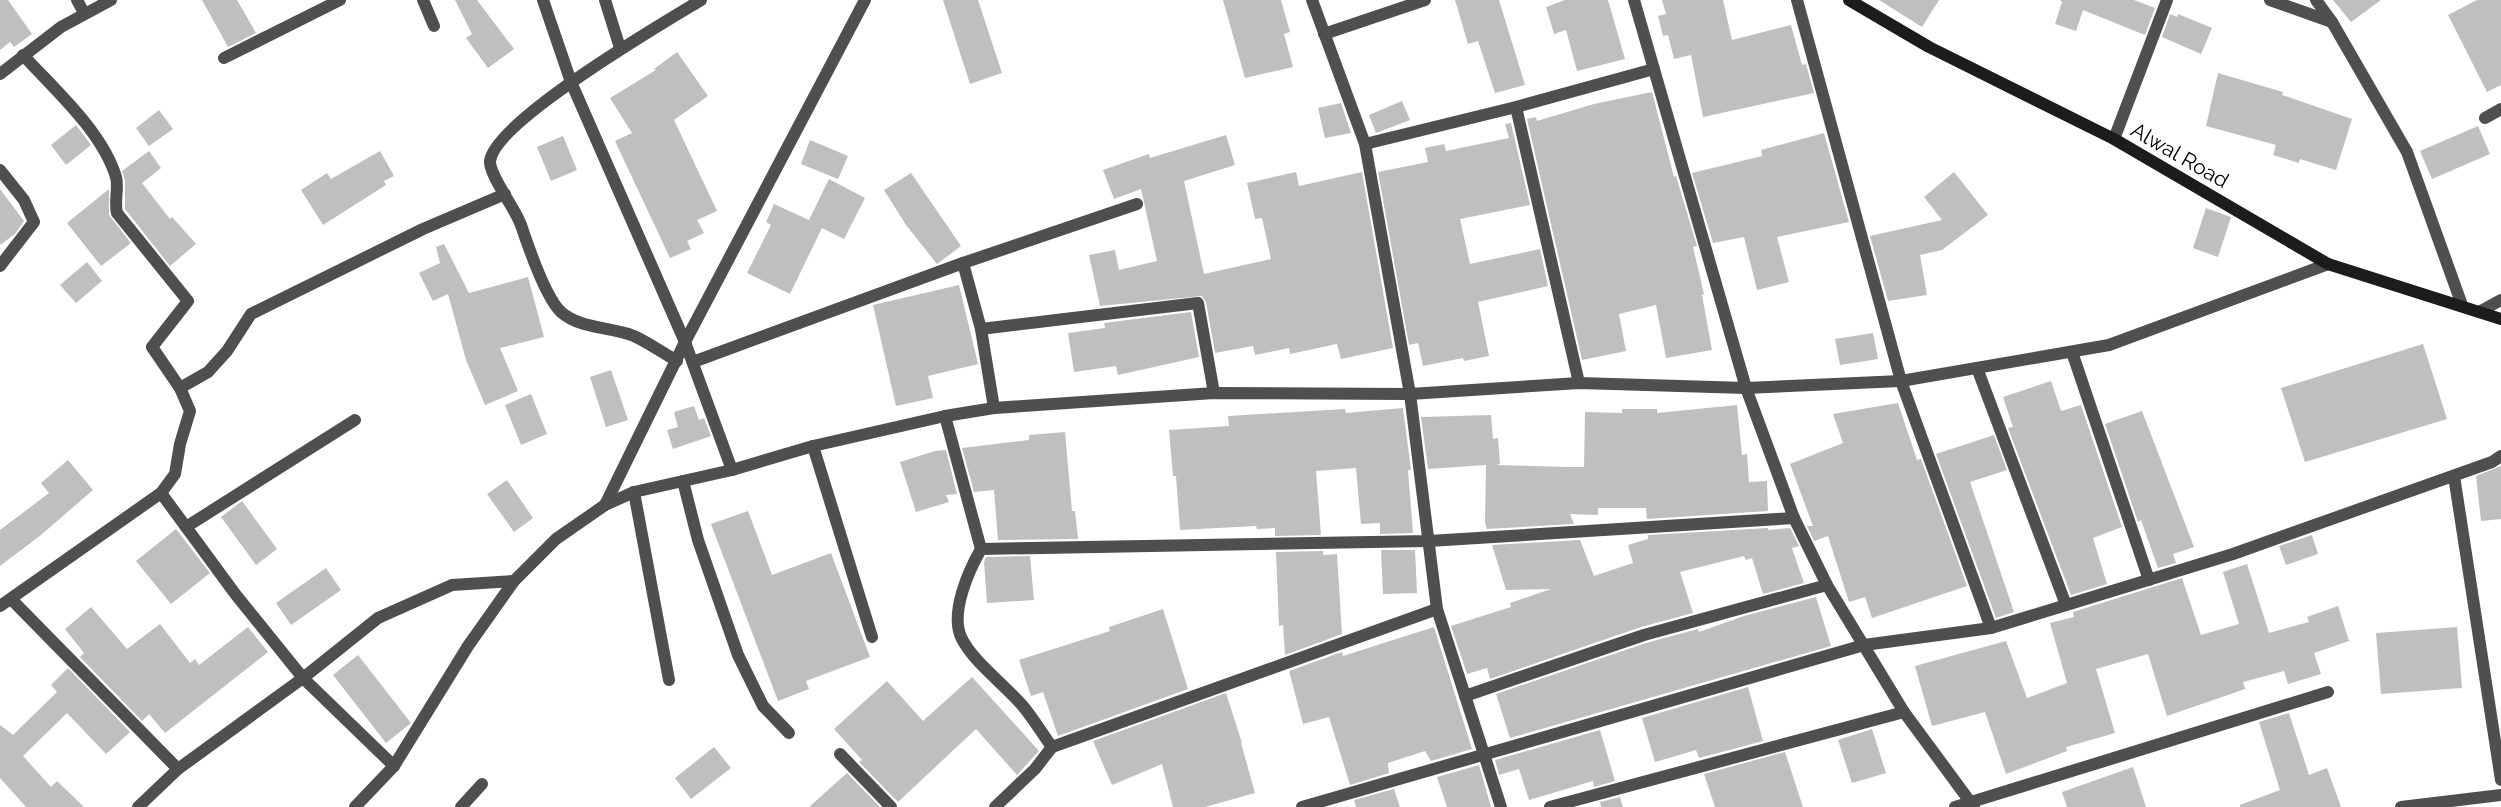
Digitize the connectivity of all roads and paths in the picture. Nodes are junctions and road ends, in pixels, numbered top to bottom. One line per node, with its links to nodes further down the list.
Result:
1 (77, 0): 17 (street)
2 (111, 0): 17 (street)
3 (340, 0): 23 (street)
4 (423, 0): 19 (street)
5 (543, 0): 26 (street)
6 (605, 0): 21 (street)
7 (702, 0): 21 (street)
8 (865, 0): 43 (street)
9 (1312, 0): 20 (street)
10 (1425, 0): 20 (street)
11 (1634, 0): 24 (street)
12 (1797, 0): 48 (street)
13 (1849, 0): 30 (main road, Alwal Road)
14 (2167, 0): 30 (street)
15 (2270, 0): 18 (street)
16 (2316, 0): 18 (street)
17 (84, 13): 22 (street)
18 (2332, 22): 39 (street)
19 (434, 26)
20 (1324, 34): 31 (street)
21 (620, 48): 26 (street)
22 (23, 55): 25 (street); 50 (street)
23 (224, 58)
24 (1654, 69): 27 (street); 51 (street)
25 (0, 74)
26 (571, 82): 33 (street); 43 (street)
27 (1516, 107): 31 (street); 49 (street)
28 (2501, 109): 29 (street)
29 (2484, 118)
30 (2114, 139): 36 (main road, Alwal Road)
31 (1365, 144): 53 (street)
32 (0, 170): 37 (street)
33 (505, 194): 45 (street); 50 (street)
34 (1137, 204): 35 (street)
35 (963, 263): 42 (street); 46 (street)
36 (2328, 264): 39 (main road, Alwal Road); 44 (street)
37 (0, 266)
38 (2501, 300): 40 (street)
39 (2462, 305): 40 (main road, Alwal Road)
40 (2479, 312): 41 (main road, Alwal Road)
41 (2501, 319)
42 (981, 329): 52 (street); 54 (street)
43 (685, 342): 45 (street); 46 (street)
44 (2072, 352): 47 (street); 69 (street)
45 (677, 361): 64 (street)
46 (693, 362): 59 (street)
47 (1977, 368): 48 (street); 73 (street)
48 (1901, 381): 51 (street); 75 (street)
49 (1579, 382): 51 (street); 53 (street)
50 (180, 388): 63 (street)
51 (1746, 388): 65 (street)
52 (1214, 393): 53 (street); 54 (street)
53 (1410, 394): 67 (street)
54 (994, 408): 55 (street)
55 (945, 416): 57 (street); 68 (street)
56 (355, 420): 66 (street)
57 (813, 446): 59 (street); 76 (street)
58 (2501, 456): 60 (street)
59 (732, 470): 61 (street)
60 (2454, 476): 69 (street); 89 (street)
61 (683, 481): 62 (street); 83 (street)
62 (634, 492): 64 (street); 79 (street)
63 (160, 493): 66 (street); 72 (street)
64 (605, 505): 70 (street)
65 (1794, 518): 67 (street); 71 (street)
66 (186, 527): 78 (street)
67 (1429, 541): 68 (street); 74 (street)
68 (981, 549): 84 (street)
69 (2149, 580): 73 (street)
70 (514, 581): 78 (street); 87 (street)
71 (1827, 585): 77 (street); 81 (street)
72 (5, 602): 88 (street)
73 (2066, 605): 75 (street)
74 (1437, 609): 81 (street); 84 (street)
75 (1991, 628): 77 (street)
76 (872, 637)
77 (1864, 645): 82 (street); 85 (street)
78 (303, 678): 87 (street); 88 (street)
79 (669, 680)
80 (2328, 692): 92 (street)
81 (1465, 696): 85 (street)
82 (1904, 712): 92 (street); 100 (street)
83 (789, 734)
84 (1052, 747): 97 (street)
85 (1484, 753): 98 (street); 99 (street)
86 (840, 754): 96 (street)
87 (394, 766): 94 (street)
88 (178, 769): 93 (street)
89 (2501, 780)
90 (482, 784): 95 (street)
91 (2501, 795): 102 (street)
92 (1973, 805): 101 (street)
93 (138, 807)
94 (355, 807)
95 (461, 807)
96 (891, 807)
97 (995, 807)
98 (1302, 807)
99 (1501, 807)
100 (1550, 807)
101 (1955, 807)
102 (2401, 807)

